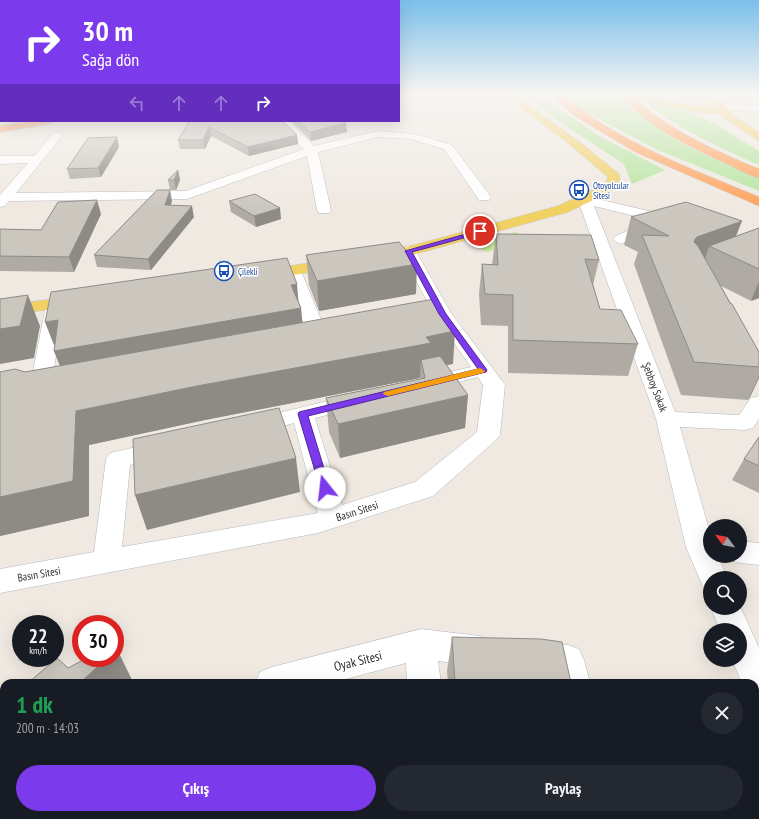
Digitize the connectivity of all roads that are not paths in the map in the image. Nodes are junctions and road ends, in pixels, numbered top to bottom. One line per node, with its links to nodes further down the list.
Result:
1 (293, 131): 10 (street)
2 (558, 131): 18 (main road)
3 (608, 131): 19 (highway)
4 (673, 131): 13 (highway)
5 (734, 131): 9 (main road)
6 (749, 131): 8 (main road)
7 (58, 135): 11 (street)
8 (759, 138)
9 (759, 145)
10 (312, 150): 16 (street); 17 (street); 20 (street)
11 (37, 159): 12 (street); 17 (street)
12 (0, 160)
13 (733, 163): 14 (highway); 15 (highway)
14 (759, 171)
15 (759, 174)
16 (484, 197)
17 (2, 200)
18 (585, 200): 21 (street); 24 (main road); 37 (street, Şebboy Sokak)
19 (759, 202)
20 (324, 210)
21 (664, 218): 22 (street); 23 (street)
22 (685, 225)
23 (621, 239)
24 (408, 251): 25 (main road); 31 (street, Basın Sitesi)
25 (293, 271): 26 (main road); 30 (street)
26 (245, 278)
27 (95, 298): 28 (main road)
28 (55, 304): 29 (main road); 33 (street)
29 (0, 312)
30 (298, 349)
31 (483, 370): 32 (street); 40 (street, Basın Sitesi)
32 (408, 389)
33 (63, 392)
34 (378, 396): 36 (street)
35 (759, 403): 37 (street)
36 (303, 414): 38 (street); 40 (street)
37 (667, 419): 41 (street, Şebboy Sokak)
38 (233, 431)
39 (180, 444): 44 (street)
40 (333, 518): 44 (street, Basın Sitesi)
41 (703, 541)
42 (747, 553): 43 (street)
43 (759, 554)
44 (107, 562): 45 (street, Basın Sitesi)
45 (0, 581)
46 (421, 644): 48 (street, Oyak Sitesi); 49 (street); 50 (street)
47 (747, 657): 51 (street)
48 (287, 679)
49 (424, 679)
50 (571, 679)
51 (756, 679)

